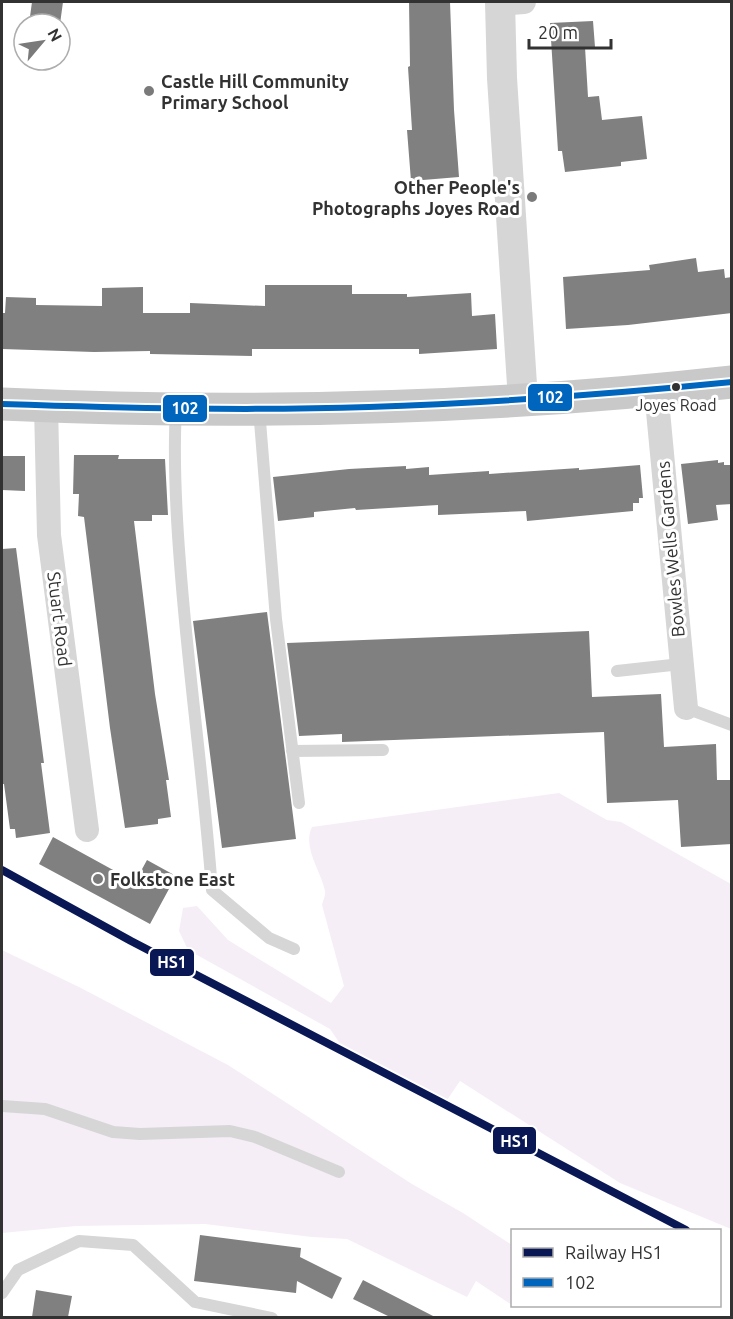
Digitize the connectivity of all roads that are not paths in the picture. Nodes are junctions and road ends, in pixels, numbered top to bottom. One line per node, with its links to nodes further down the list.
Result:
1 (508, 2): 4 (street)
2 (732, 382): 3 (main road)
3 (656, 390): 4 (main road); 9 (street, Bowles Wells Gardens)
4 (523, 400): 8 (main road)
5 (2, 404): 6 (main road)
6 (46, 406): 7 (main road); 16 (street, Stuart Road)
7 (176, 407): 8 (main road); 17 (lane)
8 (258, 408): 14 (lane)
9 (681, 664): 10 (lane); 11 (street, Bowles Wells Gardens)
10 (617, 670)
11 (686, 708): 12 (lane)
12 (732, 725)
13 (383, 750): 14 (lane)
14 (292, 751): 15 (lane)
15 (299, 803)
16 (87, 830)
17 (294, 949)
18 (2, 1106): 19 (lane)
19 (339, 1172)
20 (2, 1293): 21 (lane)
21 (272, 1317)

